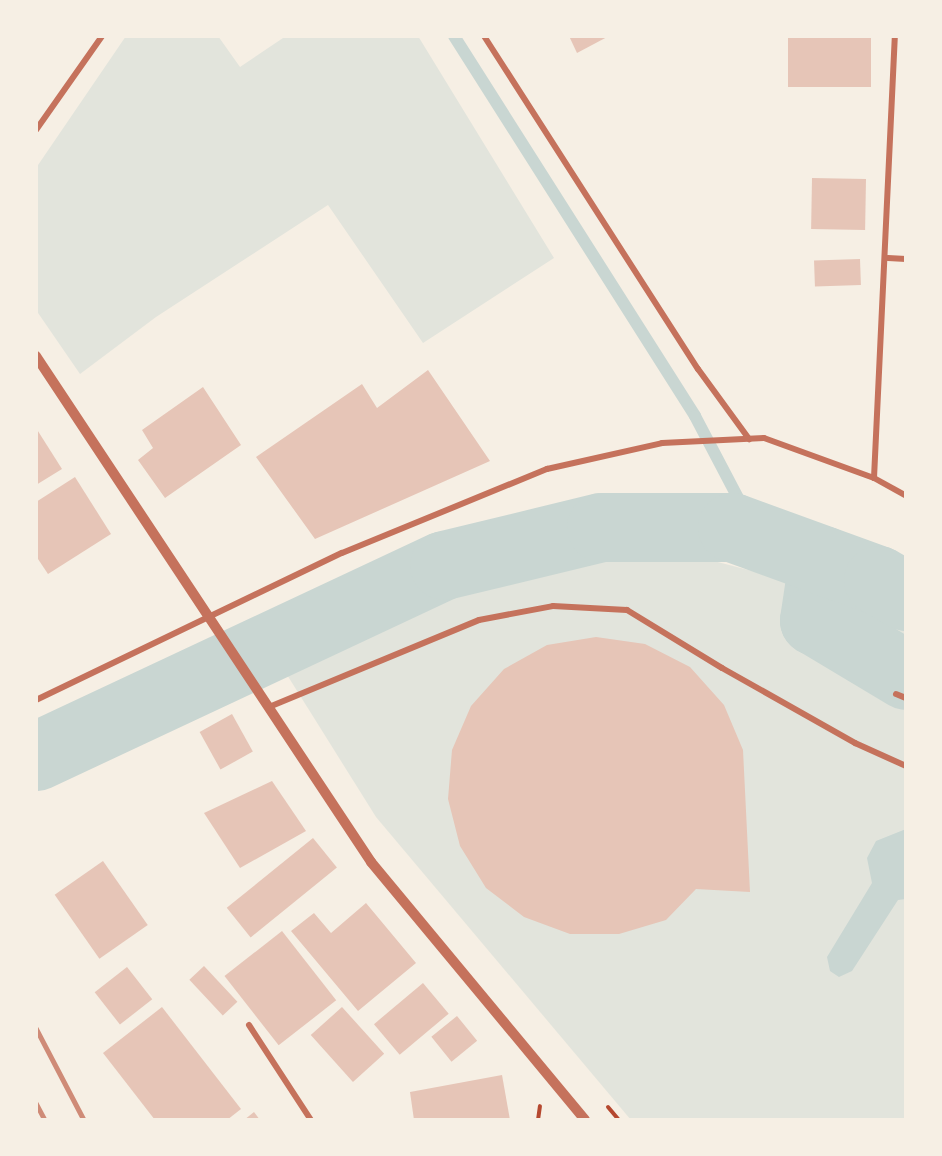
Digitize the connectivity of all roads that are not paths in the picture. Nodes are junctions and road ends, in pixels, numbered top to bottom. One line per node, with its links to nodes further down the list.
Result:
1 (102, 36): 4 (street)
2 (484, 36): 8 (street)
3 (895, 36): 5 (street)
4 (36, 130)
5 (888, 258): 6 (street); 9 (street)
6 (906, 259)
7 (36, 356): 11 (street)
8 (749, 439): 9 (street); 11 (street)
9 (874, 478): 10 (street)
10 (906, 496)
11 (210, 618): 14 (street); 15 (street)
12 (896, 694): 13 (street)
13 (906, 698)
14 (36, 700)
15 (268, 707): 16 (street); 19 (street)
16 (906, 766)
17 (249, 1024): 18 (street)
18 (311, 1120)
19 (585, 1120)

